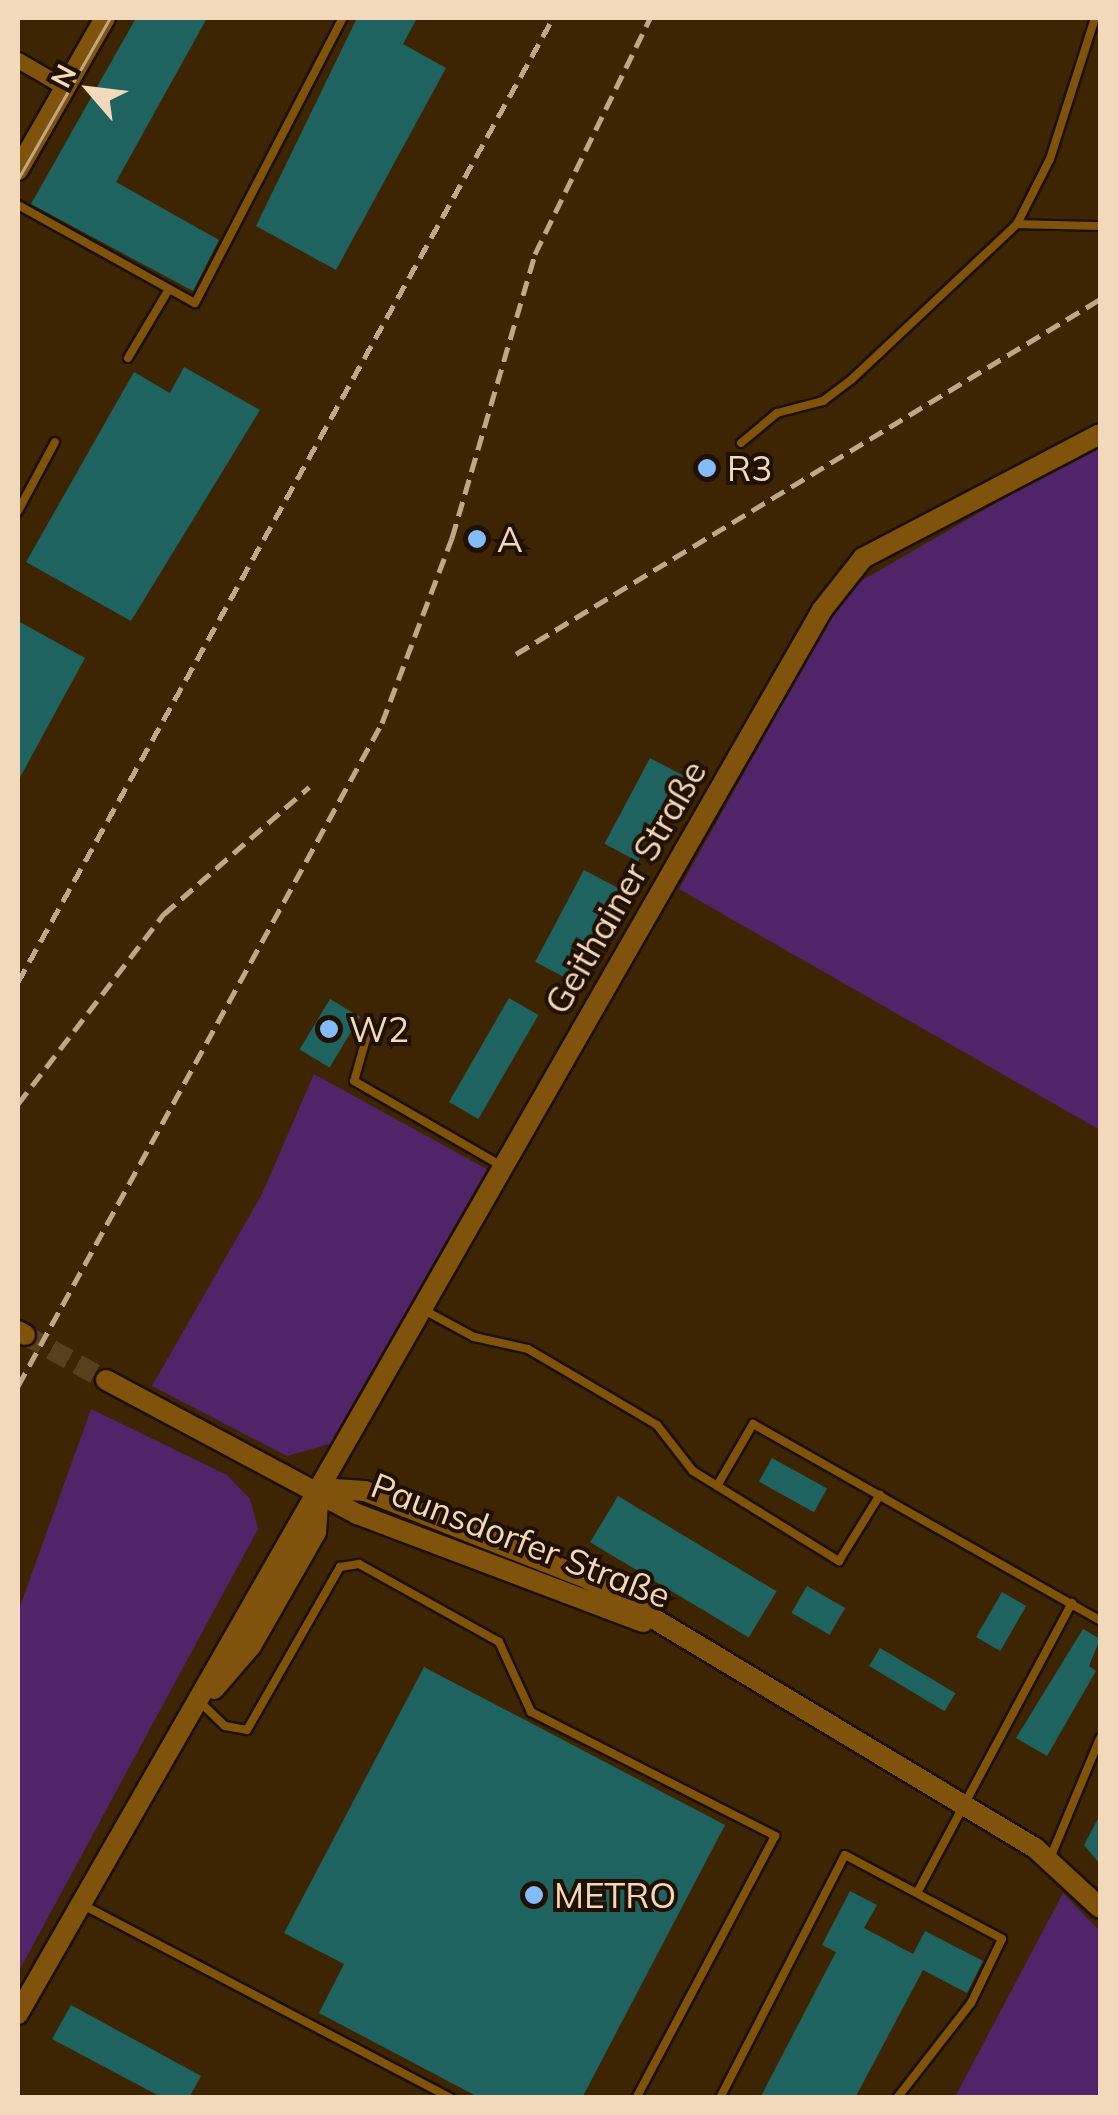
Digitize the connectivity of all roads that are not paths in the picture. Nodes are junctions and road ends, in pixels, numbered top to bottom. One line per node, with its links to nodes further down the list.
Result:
1 (105, 18): 5 (street)
2 (343, 18): 10 (lane)
3 (1095, 18): 8 (lane)
4 (18, 60): 5 (street)
5 (66, 88): 6 (street)
6 (18, 170)
7 (18, 204): 10 (lane)
8 (1017, 224): 9 (lane); 14 (lane)
9 (1100, 226)
10 (169, 289): 11 (lane)
11 (128, 358)
12 (1100, 434): 17 (street, Geithainer Straße)
13 (55, 442): 15 (lane)
14 (741, 442)
15 (18, 510)
16 (370, 1025): 17 (lane)
17 (502, 1166): 18 (street, Geithainer Straße)
18 (419, 1307): 20 (lane); 21 (street, Geithainer Straße)
19 (106, 1380): 21 (street, Paunsdorfer Straße)
20 (717, 1486): 22 (lane); 22 (lane)
21 (319, 1488): 25 (street, Geithainer Straße); 27 (street, Paunsdorfer Straße)
22 (880, 1495): 23 (lane)
23 (1072, 1603): 24 (lane); 27 (lane)
24 (1100, 1620)
25 (201, 1703): 30 (street, Geithainer Straße); 34 (lane)
26 (1100, 1738): 28 (lane)
27 (966, 1805): 28 (street, Paunsdorfer Straße); 29 (lane)
28 (1050, 1860): 31 (street, Paunsdorfer Straße)
29 (917, 1893): 35 (lane); 36 (lane)
30 (83, 1905): 32 (street, Geithainer Straße); 33 (lane)
31 (1100, 1908)
32 (18, 2014)
33 (450, 2098)
34 (636, 2098)
35 (720, 2098)
36 (897, 2098)

